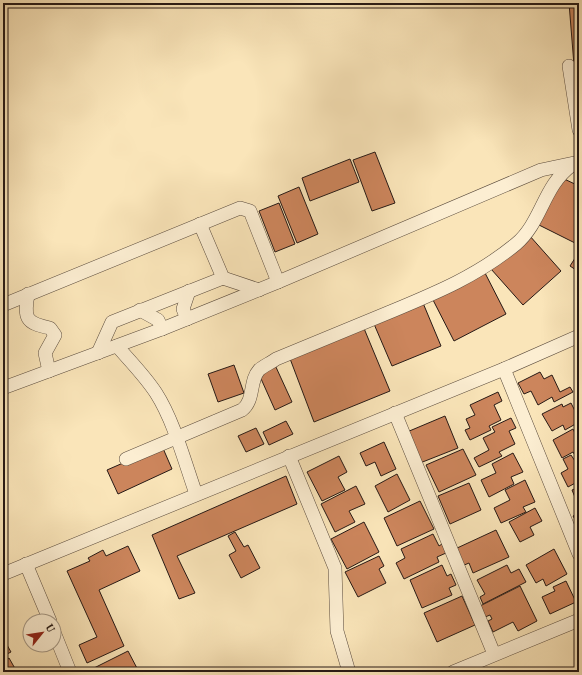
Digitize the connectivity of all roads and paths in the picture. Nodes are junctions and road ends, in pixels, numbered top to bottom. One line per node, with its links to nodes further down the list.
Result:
1 (569, 66): 2 (street)
2 (579, 130)
3 (577, 164): 6 (street); 21 (street)
4 (200, 224): 5 (street); 6 (street); 9 (street)
5 (223, 278): 7 (street); 8 (street)
6 (278, 282): 7 (street)
7 (259, 290): 12 (street)
8 (189, 291): 11 (street); 12 (street)
9 (28, 294): 10 (street); 18 (street)
10 (3, 305)
11 (140, 310): 13 (street); 16 (street)
12 (187, 318): 13 (street)
13 (162, 329): 15 (street)
14 (579, 336): 17 (street)
15 (117, 346): 16 (street); 21 (street)
16 (98, 353): 18 (street)
17 (504, 369): 20 (street); 25 (street)
18 (48, 371): 19 (street)
19 (3, 388)
20 (395, 413): 22 (street); 31 (street)
21 (176, 438): 23 (street); 24 (street)
22 (289, 456): 24 (street); 33 (street)
23 (126, 459)
24 (196, 494): 26 (street)
25 (579, 554)
26 (26, 564): 27 (street); 28 (street)
27 (3, 574)
28 (47, 613)
29 (578, 625): 31 (street)
30 (62, 652): 32 (street)
31 (494, 654): 34 (street)
32 (70, 672)
33 (349, 672)
34 (453, 672)

